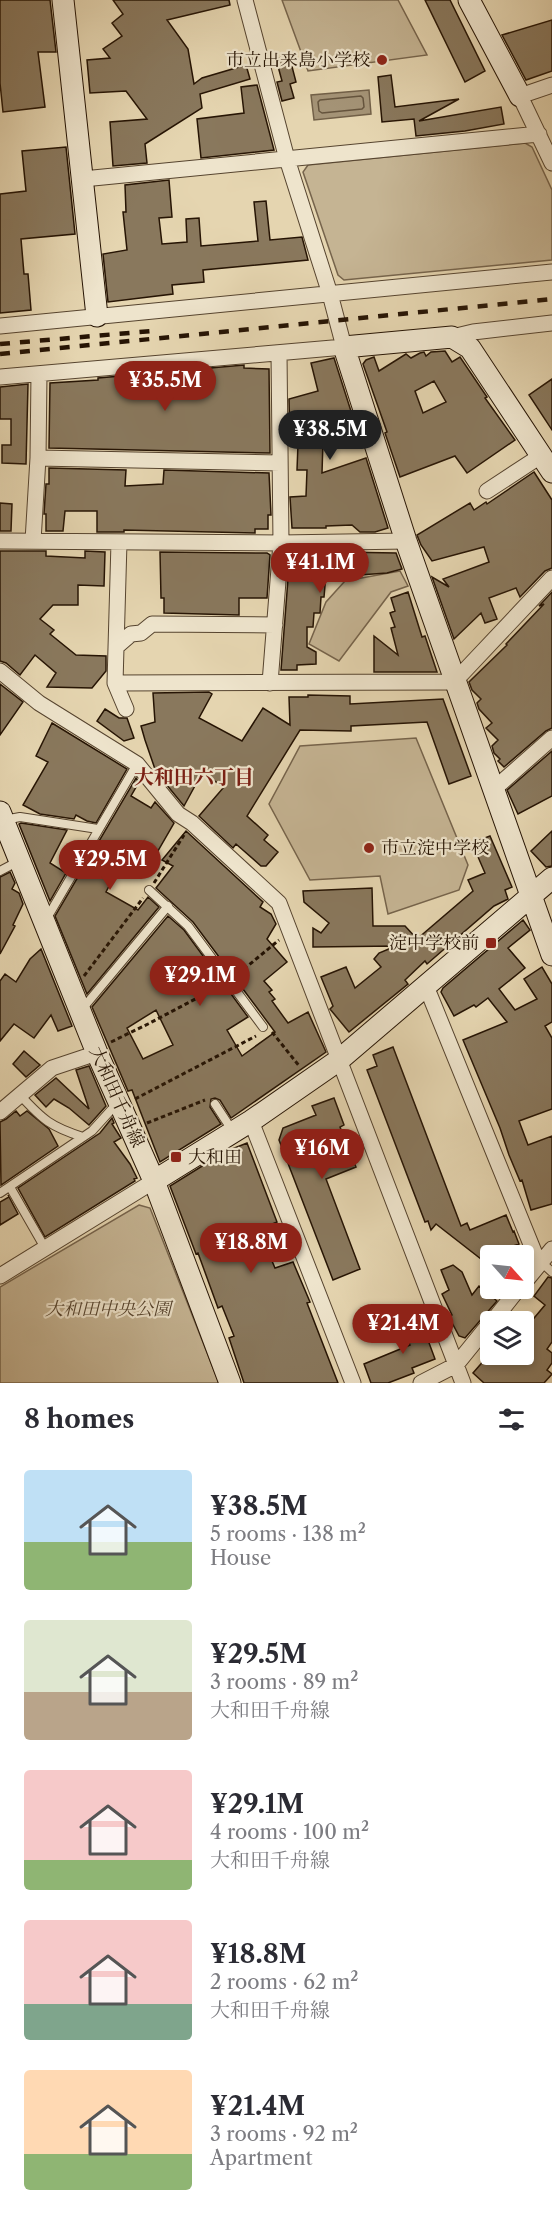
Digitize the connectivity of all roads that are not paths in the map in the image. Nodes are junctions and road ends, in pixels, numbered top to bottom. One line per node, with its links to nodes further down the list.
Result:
1 (63, 0): 9 (street)
2 (245, 0): 7 (street)
3 (469, 0): 5 (street)
4 (552, 86): 5 (street)
5 (520, 96): 6 (street)
6 (539, 134): 7 (street); 8 (street)
7 (287, 159): 9 (street); 11 (street)
8 (552, 163)
9 (83, 178): 12 (street)
10 (552, 272): 11 (street)
11 (330, 294): 12 (street); 16 (street)
12 (97, 316): 14 (street)
13 (552, 323): 15 (street)
14 (0, 326)
15 (452, 337): 16 (street); 22 (street)
16 (344, 347): 17 (street); 26 (street)
17 (279, 353): 18 (street); 21 (street)
18 (39, 374): 19 (street); 20 (street)
19 (0, 377)
20 (38, 458): 21 (street); 25 (street)
21 (280, 463): 28 (street)
22 (547, 464): 23 (street)
23 (487, 491)
24 (0, 541): 25 (street)
25 (33, 541): 27 (street)
26 (406, 541): 28 (street); 33 (street)
27 (119, 542): 28 (street); 31 (street)
28 (281, 543): 30 (street)
29 (552, 578): 33 (street)
30 (275, 625): 31 (street); 35 (street)
31 (116, 647): 34 (street)
32 (0, 671): 38 (street)
33 (454, 682): 35 (street); 39 (street)
34 (115, 683): 35 (street); 36 (street)
35 (270, 683)
36 (126, 709)
37 (552, 738): 39 (street)
38 (137, 764): 41 (lane); 54 (street)
39 (494, 789): 46 (street)
40 (2, 816): 41 (lane); 42 (street, 大和田千舟線)
41 (98, 829): 48 (lane)
42 (20, 861): 43 (lane); 48 (street, 大和田千舟線)
43 (0, 871)
44 (552, 878): 46 (street)
45 (149, 890): 47 (lane)
46 (531, 895): 49 (street); 50 (street)
47 (168, 906): 51 (lane); 52 (lane)
48 (45, 923): 51 (street, 大和田千舟線)
49 (552, 955)
50 (426, 986): 54 (street); 67 (street)
51 (76, 1002): 53 (street, 大和田千舟線)
52 (263, 1027)
53 (96, 1051): 55 (street); 56 (street, 大和田千舟線)
54 (339, 1060): 59 (street); 72 (street)
55 (21, 1095): 58 (street); 61 (lane)
56 (120, 1104): 61 (lane); 62 (street, 大和田千舟線)
57 (215, 1104): 60 (lane)
58 (0, 1112)
59 (251, 1121): 60 (street); 74 (street)
60 (233, 1132): 62 (street)
61 (83, 1137): 63 (lane)
62 (154, 1181): 65 (street); 73 (street, 大和田千舟線)
63 (10, 1187): 64 (lane); 65 (lane)
64 (0, 1193)
65 (45, 1248): 68 (street)
66 (552, 1249): 67 (street)
67 (544, 1266)
68 (0, 1276)
69 (510, 1299): 70 (street)
70 (500, 1311)
71 (480, 1336): 72 (street)
72 (456, 1365): 75 (street); 76 (street)
73 (230, 1383)
74 (353, 1383)
75 (421, 1383)
76 (464, 1383)

